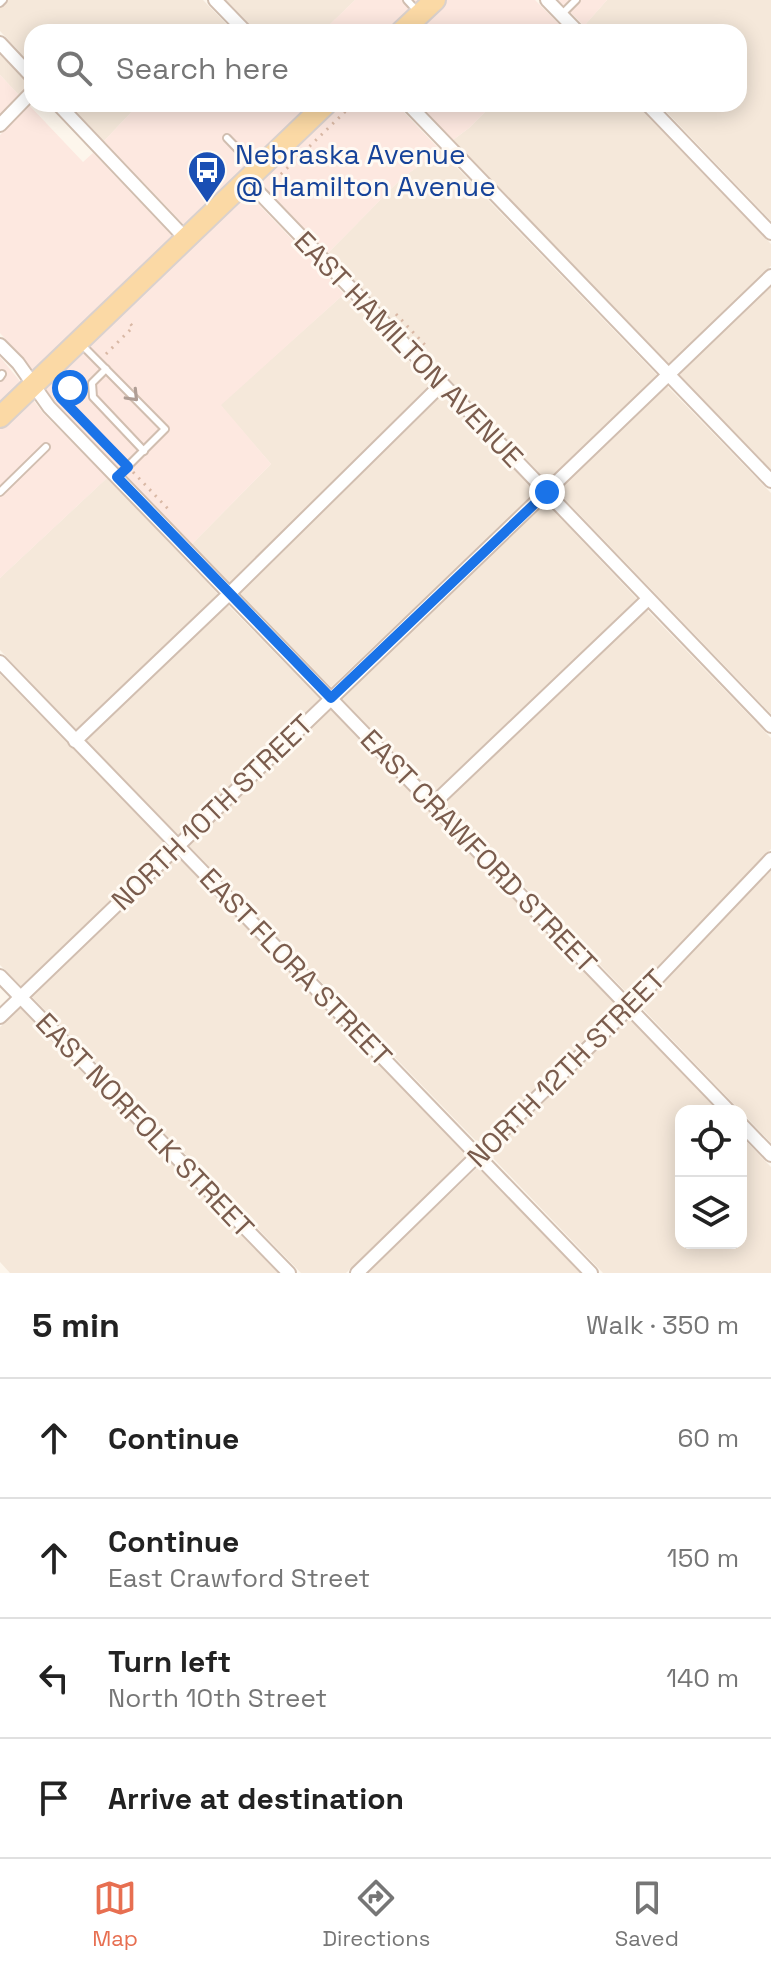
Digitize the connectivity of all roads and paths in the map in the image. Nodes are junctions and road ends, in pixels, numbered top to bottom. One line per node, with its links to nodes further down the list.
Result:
1 (215, 0): 6 (street)
2 (547, 0): 5 (street)
3 (576, 0): 5 (lane)
4 (420, 5): 7 (main road)
5 (561, 15): 8 (street)
6 (238, 24)
7 (407, 24)
8 (570, 24)
9 (0, 43): 10 (street)
10 (24, 68)
11 (24, 100): 17 (street)
12 (66, 112): 22 (street)
13 (314, 112): 19 (main road)
14 (345, 112): 20 (path)
15 (416, 112): 29 (street)
16 (655, 112): 21 (street)
17 (0, 125)
18 (227, 138): 19 (lane)
19 (252, 175): 22 (main road); 31 (street, EAST HAMILTON AVENUE)
20 (274, 187)
21 (771, 233)
22 (186, 239): 25 (main road)
23 (771, 276): 29 (street, NORTH 10TH STREET)
24 (129, 322): 27 (path)
25 (79, 341): 28 (lane); 32 (main road)
26 (0, 345): 32 (street, EAST CRAWFORD STREET)
27 (99, 360)
28 (106, 369): 35 (lane); 35 (lane, one-way to 35)
29 (668, 375): 38 (street); 40 (street, NORTH 10TH STREET)
30 (65, 383): 36 (path)
31 (442, 384): 40 (street, EAST HAMILTON AVENUE); 42 (street)
32 (33, 385): 33 (main road); 37 (street, EAST CRAWFORD STREET)
33 (0, 417)
34 (46, 447): 39 (lane)
35 (144, 451): 36 (lane)
36 (128, 467): 37 (lane); 41 (path)
37 (117, 477): 42 (street, EAST CRAWFORD STREET)
38 (771, 481)
39 (0, 492)
40 (547, 492): 43 (street, EAST HAMILTON AVENUE); 45 (street, NORTH 10TH STREET)
41 (171, 512)
42 (229, 594): 45 (street, EAST CRAWFORD STREET); 47 (street)
43 (648, 599): 46 (street, EAST HAMILTON AVENUE); 48 (street)
44 (0, 662): 47 (street, EAST FLORA STREET)
45 (331, 698): 48 (street, EAST CRAWFORD STREET); 49 (street, NORTH 10TH STREET)
46 (771, 726)
47 (75, 741): 49 (street, EAST FLORA STREET)
48 (433, 804): 53 (street, EAST CRAWFORD STREET)
49 (177, 845): 52 (street, NORTH 10TH STREET); 58 (street, EAST FLORA STREET)
50 (771, 859): 53 (street, NORTH 12TH STREET)
51 (0, 976): 52 (street, EAST NORFOLK STREET)
52 (20, 997): 54 (street, NORTH 10TH STREET); 59 (street, EAST NORFOLK STREET)
53 (630, 1007): 55 (street, EAST CRAWFORD STREET); 58 (street, NORTH 12TH STREET)
54 (0, 1017)
55 (723, 1105)
56 (747, 1130): 57 (street)
57 (771, 1155)
58 (479, 1156): 60 (street, NORTH 12TH STREET); 61 (street, EAST FLORA STREET)
59 (289, 1273)
60 (357, 1273)
61 (591, 1273)

